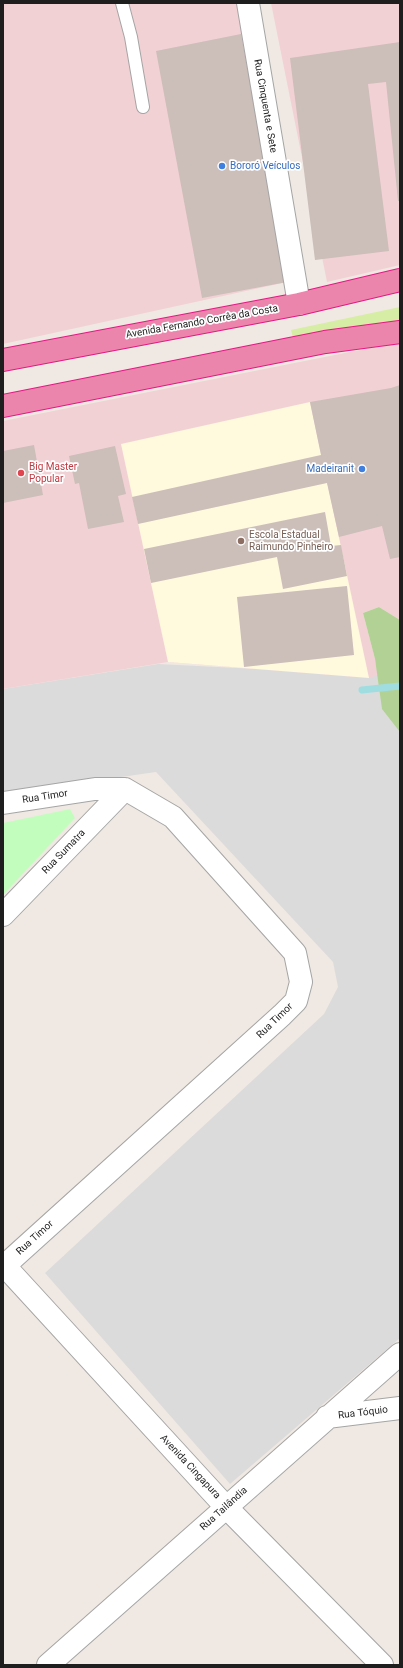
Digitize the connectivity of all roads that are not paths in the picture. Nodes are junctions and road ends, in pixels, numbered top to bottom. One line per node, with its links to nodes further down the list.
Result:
1 (122, 3): 3 (lane)
2 (248, 3): 5 (street, Rua Cinquenta e Sete)
3 (143, 107)
4 (400, 280): 5 (highway, Avenida Fernando Corrêa da Costa)
5 (299, 304): 7 (highway, Avenida Fernando Corrêa da Costa)
6 (400, 332): 8 (highway)
7 (3, 360)
8 (3, 406)
9 (125, 789): 10 (street, Rua Timor); 11 (street, Rua Sumatra); 12 (street, Rua Timor)
10 (3, 804)
11 (3, 915)
12 (4, 1265): 16 (street, Avenida Cingapura)
13 (400, 1354): 15 (street, Rua Tailândia)
14 (400, 1408): 15 (street, Rua Tóquio)
15 (327, 1417): 16 (street, Rua Tailândia)
16 (226, 1507): 17 (street, Rua Tailândia); 18 (street, Avenida Cingapura)
17 (48, 1665)
18 (382, 1665)

